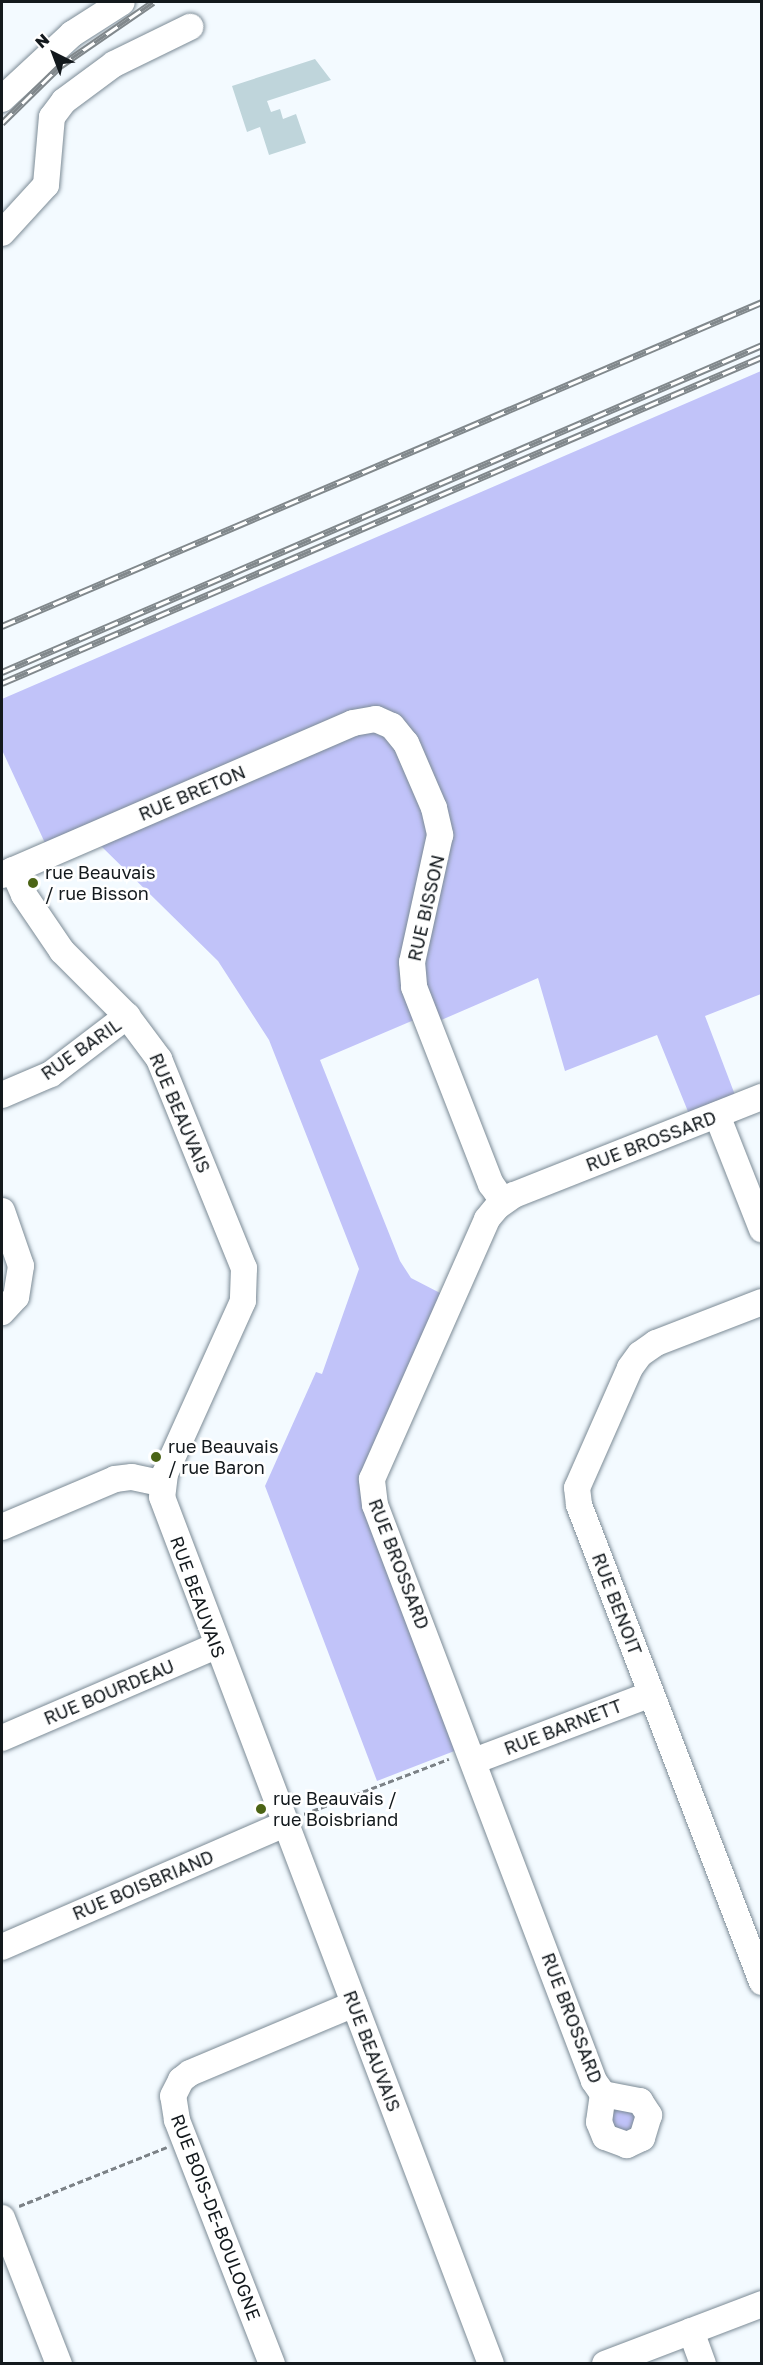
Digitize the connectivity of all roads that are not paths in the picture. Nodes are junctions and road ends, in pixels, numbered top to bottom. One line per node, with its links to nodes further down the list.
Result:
1 (122, 2): 3 (street)
2 (190, 27): 4 (street)
3 (2, 99)
4 (2, 233)
5 (384, 721): 6 (street, RUE BRETON); 11 (street, RUE BISSON)
6 (7, 872): 7 (street, RUE BEAUVAIS)
7 (127, 1016): 8 (street, RUE BARIL); 16 (street, RUE BEAUVAIS)
8 (2, 1095)
9 (762, 1097): 10 (street, RUE BROSSARD)
10 (717, 1115): 11 (street, RUE BROSSARD); 13 (street)
11 (503, 1201): 21 (street, RUE BROSSARD)
12 (2, 1210): 15 (street)
13 (762, 1229)
14 (762, 1302): 19 (street, RUE BENOIT)
15 (2, 1312)
16 (161, 1484): 17 (street); 18 (street, RUE BEAUVAIS)
17 (2, 1527)
18 (216, 1646): 20 (street, RUE BOURDEAU); 22 (street, RUE BEAUVAIS)
19 (651, 1694): 21 (street, RUE BARNETT); 24 (street, RUE BENOIT)
20 (2, 1738)
21 (467, 1758): 26 (street, RUE BROSSARD)
22 (290, 1821): 23 (street, RUE BOISBRIAND); 25 (street, RUE BEAUVAIS)
23 (2, 1947)
24 (762, 1982)
25 (354, 2004): 31 (street, RUE BOIS-DE-BOULOGNE); 32 (street, RUE BEAUVAIS)
26 (603, 2094)
27 (5, 2223): 30 (street)
28 (762, 2304): 29 (street)
29 (691, 2331): 33 (street); 34 (street)
30 (59, 2364)
31 (272, 2364)
32 (492, 2364)
33 (605, 2364)
34 (703, 2364)

